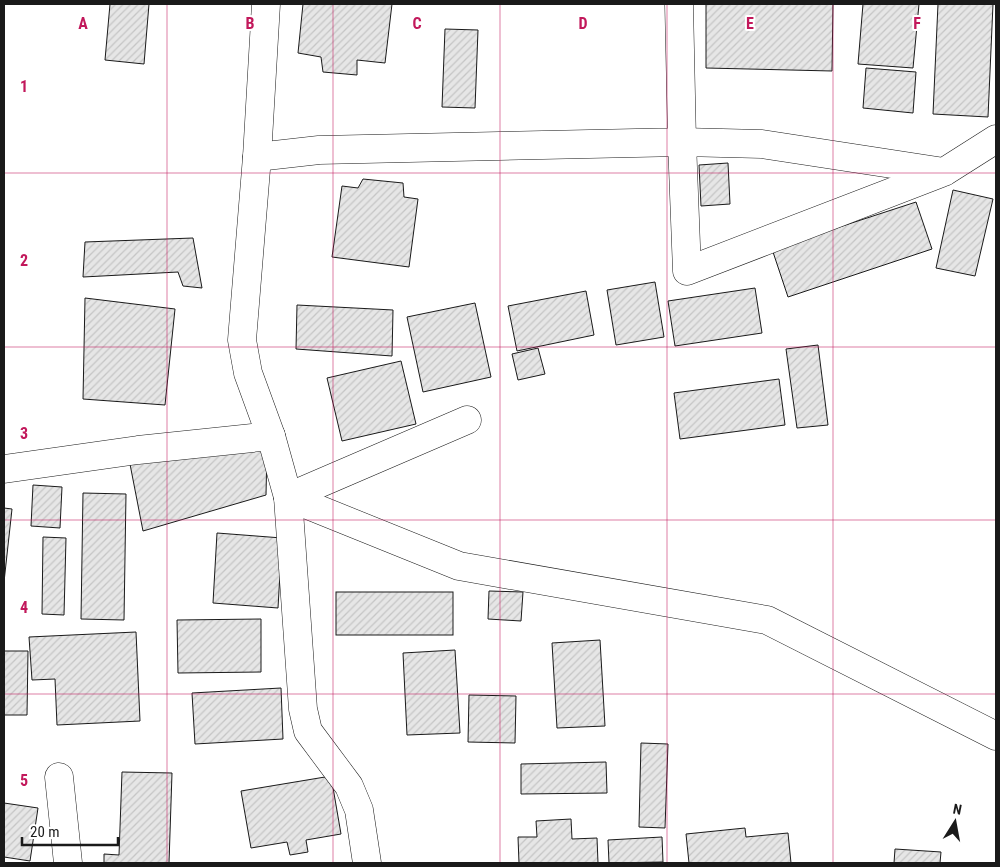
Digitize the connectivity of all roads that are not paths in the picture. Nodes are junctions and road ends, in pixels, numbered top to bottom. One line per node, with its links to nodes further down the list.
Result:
1 (266, 4): 5 (street)
2 (679, 4): 4 (street)
3 (996, 139): 6 (street)
4 (682, 142): 5 (street); 6 (street); 6 (street)
5 (256, 157): 8 (street)
6 (944, 172)
7 (467, 420): 10 (street)
8 (271, 436): 9 (street); 10 (street)
9 (4, 470)
10 (288, 497): 11 (street); 14 (street)
11 (996, 736)
12 (59, 777): 13 (street)
13 (68, 863)
14 (367, 863)

